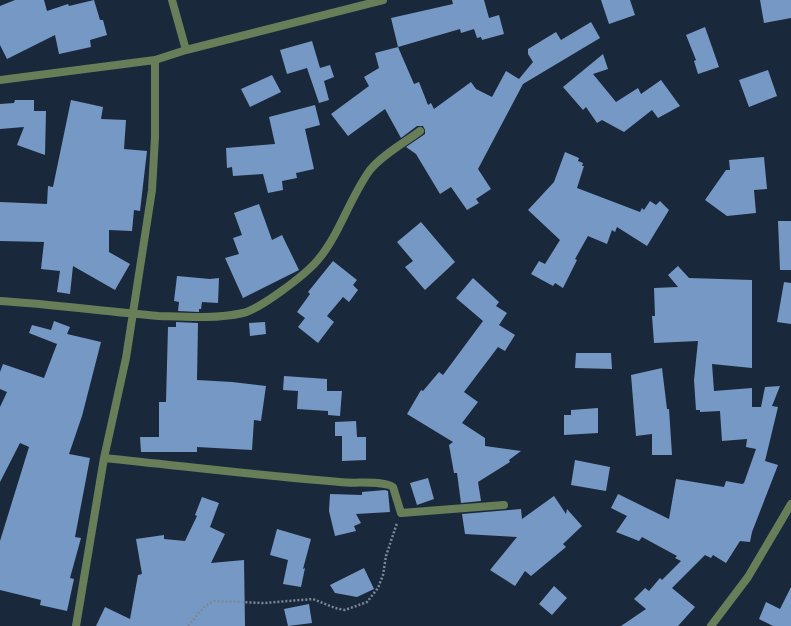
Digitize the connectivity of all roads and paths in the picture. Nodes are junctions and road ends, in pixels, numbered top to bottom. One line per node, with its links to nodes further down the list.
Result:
1 (172, 0): 3 (street)
2 (383, 0): 3 (street)
3 (186, 50): 4 (street)
4 (155, 60): 5 (street); 8 (street)
5 (0, 80)
6 (420, 131): 8 (street)
7 (0, 301): 8 (street)
8 (132, 315): 9 (street)
9 (104, 458): 12 (street); 13 (street)
10 (791, 504): 15 (street)
11 (504, 505): 12 (street)
12 (401, 513): 14 (path)
13 (76, 626)
14 (188, 626)
15 (711, 626)

